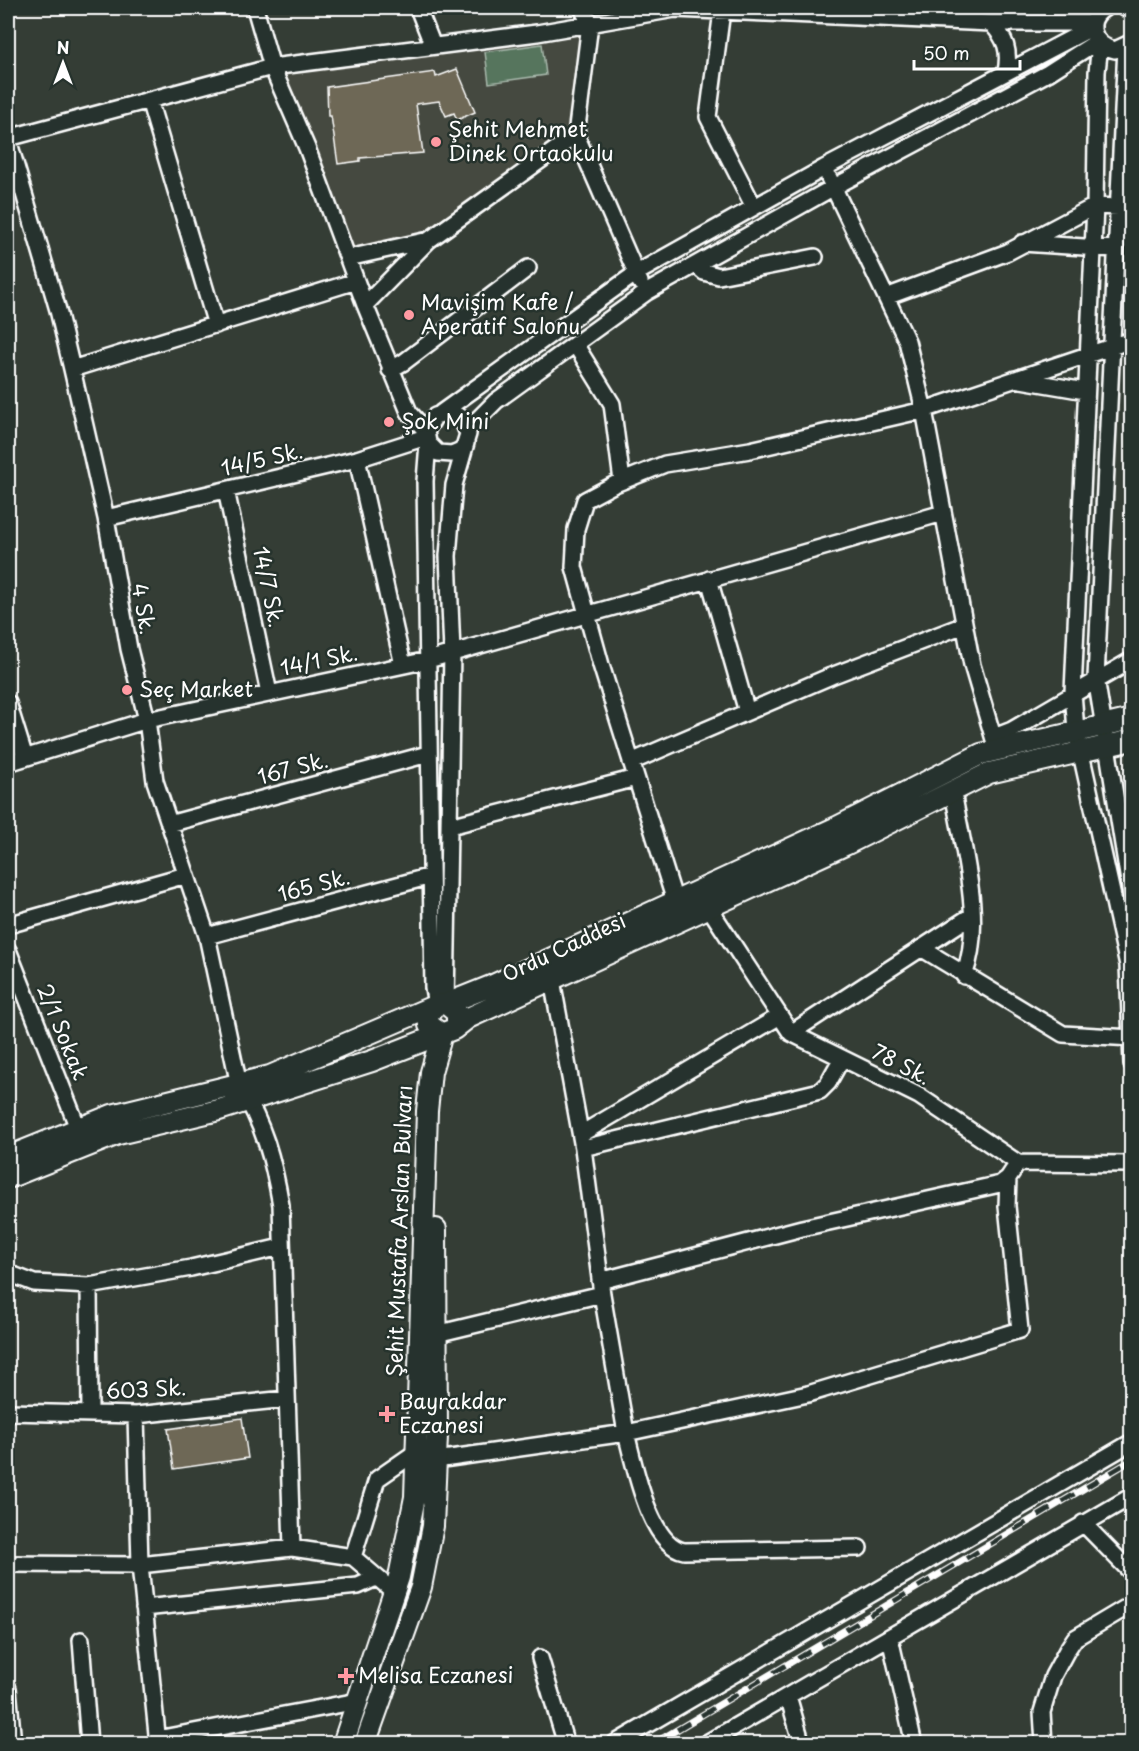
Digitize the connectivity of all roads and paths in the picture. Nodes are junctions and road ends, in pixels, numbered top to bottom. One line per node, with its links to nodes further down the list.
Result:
1 (255, 8): 14 (street)
2 (418, 8): 13 (street)
3 (582, 8): 11 (street)
4 (1125, 8): 7 (street)
5 (752, 10): 6 (street); 8 (street)
6 (722, 11): 11 (street); 22 (street)
7 (1131, 12)
8 (906, 13): 9 (street)
9 (991, 23): 10 (street); 15 (street)
10 (1098, 23): 12 (street); 15 (street); 20 (street); 21 (street)
11 (590, 24): 13 (street); 17 (street)
12 (1129, 44): 23 (street)
13 (433, 46): 14 (street)
14 (272, 67): 16 (street); 29 (street)
15 (1006, 72): 19 (street)
16 (149, 100): 18 (street); 37 (street)
17 (576, 135): 24 (street); 32 (street)
18 (8, 139): 42 (street, 4 Sk.)
19 (824, 168): 20 (street); 22 (street)
20 (834, 187): 30 (street); 35 (street)
21 (1095, 206): 23 (street); 25 (street); 26 (street)
22 (754, 207): 32 (street)
23 (1118, 207): 27 (street)
24 (429, 240): 29 (street); 36 (street)
25 (1022, 243): 26 (street); 35 (street)
26 (1091, 247): 27 (street); 41 (street)
27 (1115, 249): 40 (street)
28 (815, 256): 30 (street)
29 (348, 258): 33 (street)
30 (696, 265): 34 (street)
31 (528, 268): 43 (street)
32 (635, 274): 34 (street); 47 (street)
33 (356, 281): 36 (street); 37 (street)
34 (647, 292): 39 (street)
35 (886, 297): 46 (street)
36 (365, 305): 43 (street)
37 (216, 325): 42 (street)
38 (1131, 340): 40 (street)
39 (575, 344): 48 (street); 51 (street)
40 (1111, 349): 41 (street); 62 (street)
41 (1087, 353): 44 (street); 45 (street)
42 (72, 369): 54 (street, 4 Sk.)
43 (390, 370): 49 (street)
44 (1012, 379): 45 (street); 46 (street)
45 (1085, 391): 64 (street)
46 (924, 410): 51 (street); 53 (street)
47 (441, 413): 48 (street); 49 (street)
48 (468, 434): 49 (street); 58 (street)
49 (426, 437): 50 (street, 14/5 Sk.); 59 (street)
50 (357, 459): 52 (street, 14/5 Sk.); 61 (street)
51 (622, 481): 56 (street)
52 (226, 490): 54 (street, 14/5 Sk.); 63 (street, 14/7 Sk.)
53 (943, 513): 55 (street, 14/1 Sk.); 57 (street)
54 (106, 518): 68 (street, 4 Sk.)
55 (709, 579): 56 (street, 14/1 Sk.); 66 (street)
56 (587, 613): 58 (street, 14/1 Sk.); 77 (street)
57 (964, 625): 66 (street); 72 (street)
58 (452, 652): 59 (street, 14/1 Sk.); 82 (street)
59 (428, 660): 61 (street, 14/1 Sk.); 75 (street)
60 (1131, 660): 62 (street)
61 (403, 665): 63 (street, 14/1 Sk.)
62 (1096, 678): 64 (street); 69 (street)
63 (269, 693): 68 (street, 14/1 Sk.)
64 (1073, 693): 70 (street); 72 (street)
65 (8, 703): 76 (street)
66 (747, 712): 77 (street)
67 (1131, 719): 69 (main road, Ordu Caddesi)
68 (147, 720): 76 (street, 14/1 Sk.); 81 (street, 4 Sk.)
69 (1106, 725): 70 (main road, Ordu Caddesi); 73 (street)
70 (1076, 731): 72 (main road, Ordu Caddesi); 74 (street)
71 (1131, 740): 73 (main road, Ordu Caddesi)
72 (995, 743): 85 (main road, Ordu Caddesi)
73 (1108, 745): 74 (main road, Ordu Caddesi); 86 (street)
74 (1081, 751): 80 (main road, Ordu Caddesi); 101 (street)
75 (428, 754): 81 (street, 167 Sk.); 84 (street)
76 (25, 758): 78 (street, 14/1 Sk.)
77 (631, 762): 79 (street)
78 (8, 763)
79 (636, 778): 82 (street); 87 (street)
80 (953, 791): 88 (main road, Ordu Caddesi); 89 (street)
81 (169, 824): 83 (street, 4 Sk.)
82 (450, 826): 97 (street)
83 (186, 875): 91 (street); 92 (street, 4 Sk.)
84 (430, 876): 92 (street, 165 Sk.); 97 (street)
85 (699, 890): 87 (main road, Ordu Caddesi); 88 (street)
86 (1131, 900)
87 (674, 901): 90 (street); 97 (main road, Ordu Caddesi)
88 (708, 908): 90 (main road, Ordu Caddesi); 98 (street)
89 (971, 916): 93 (street); 95 (street)
90 (682, 920): 96 (main road, Ordu Caddesi)
91 (8, 925)
92 (207, 936): 104 (street, 4 Sk.)
93 (921, 948): 95 (street); 100 (street)
94 (8, 950): 105 (street, 2/1 Sokak)
95 (964, 976): 101 (street)
96 (552, 980): 99 (main road, Ordu Caddesi); 106 (street)
97 (441, 1004): 99 (main road); 99 (main road); 104 (main road, Ordu Caddesi)
98 (780, 1016): 100 (street); 106 (street)
99 (451, 1029): 104 (main road, Ordu Caddesi); 116 (main road, Şehit Mustafa Arslan Bulvarı); 123 (main road, Şehit Mustafa Arslan Bulvarı)
100 (791, 1033): 102 (street, 78 Sk.)
101 (1131, 1038): 103 (street)
102 (842, 1058): 106 (street); 108 (street, 78 Sk.)
103 (1131, 1064)
104 (244, 1093): 105 (main road, Ordu Caddesi); 112 (street, 4 Sk.)
105 (82, 1137): 107 (main road, Ordu Caddesi); 110 (main road, Ordu Caddesi)
106 (582, 1141): 115 (street)
107 (8, 1157)
108 (1018, 1163): 109 (street); 111 (street)
109 (1131, 1164)
110 (8, 1178)
111 (1008, 1178): 115 (street); 121 (street)
112 (281, 1247): 114 (street); 117 (street, 4 Sk.)
113 (8, 1273): 114 (street)
114 (89, 1286): 119 (street)
115 (601, 1288): 116 (street); 121 (street)
116 (436, 1334): 124 (main road, Şehit Mustafa Arslan Bulvarı)
117 (286, 1399): 120 (street, 603 Sk.); 127 (street, 4 Sk.)
118 (8, 1412): 119 (street, 603 Sk.)
119 (90, 1413): 120 (street, 603 Sk.)
120 (136, 1415): 131 (street)
121 (626, 1433): 124 (street); 128 (street)
122 (1131, 1442): 149 (street)
123 (416, 1452): 129 (street); 134 (main road, Şehit Mustafa Arslan Bulvarı)
124 (436, 1460): 147 (main road, Şehit Mustafa Arslan Bulvarı)
125 (1131, 1496): 126 (street)
126 (1083, 1523): 132 (street); 137 (street)
127 (292, 1548): 129 (street); 131 (street)
128 (859, 1548)
129 (353, 1557): 133 (street)
130 (8, 1564): 131 (street)
131 (140, 1565): 136 (street)
132 (1131, 1574)
133 (376, 1578): 134 (street); 136 (street)
134 (394, 1593): 142 (main road, Şehit Mustafa Arslan Bulvarı)
135 (1131, 1604): 153 (street)
136 (144, 1608): 143 (street)
137 (890, 1638): 141 (street); 152 (street)
138 (81, 1640): 145 (street)
139 (540, 1658): 148 (street)
140 (8, 1688): 144 (street)
141 (788, 1696): 150 (street); 151 (street)
142 (358, 1701): 143 (street); 146 (main road, Şehit Mustafa Arslan Bulvarı)
143 (158, 1741)
144 (13, 1743)
145 (90, 1743)
146 (344, 1743)
147 (365, 1743)
148 (566, 1743)
149 (614, 1743)
150 (705, 1743)
151 (802, 1743)
152 (914, 1743)
153 (1044, 1743)

